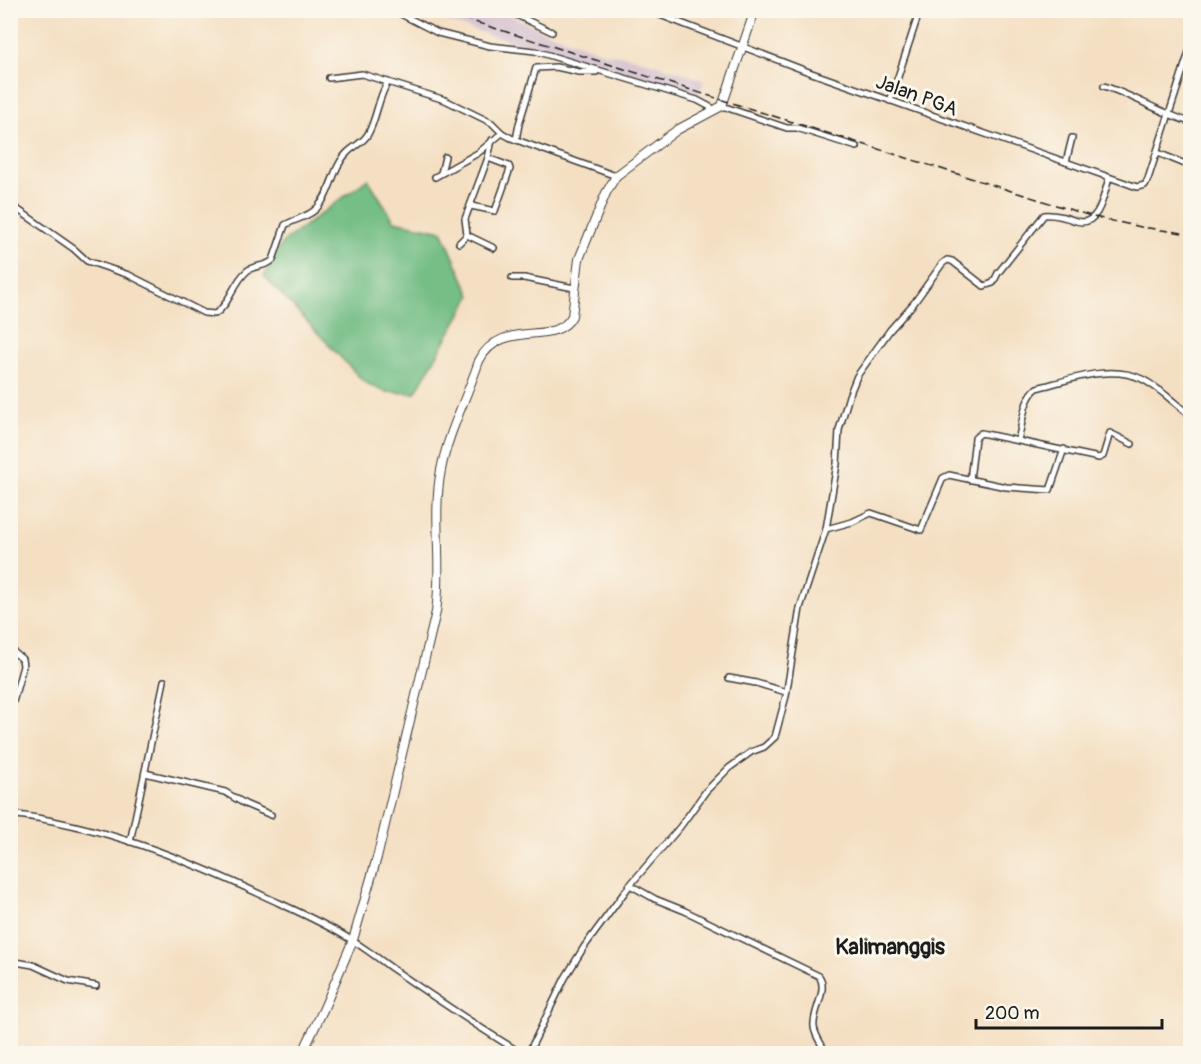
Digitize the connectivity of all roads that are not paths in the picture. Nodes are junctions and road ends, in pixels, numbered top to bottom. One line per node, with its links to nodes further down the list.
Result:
1 (393, 10): 9 (street)
2 (506, 10): 6 (street)
3 (647, 10): 7 (street, Jalan PGA)
4 (755, 10): 7 (main road)
5 (920, 10): 13 (street)
6 (552, 32)
7 (744, 48): 13 (street, Jalan PGA); 14 (main road)
8 (1191, 49): 15 (street)
9 (600, 72): 14 (street); 20 (street)
10 (329, 78): 11 (street)
11 (388, 82): 17 (street); 29 (street)
12 (1104, 86): 15 (street)
13 (890, 101): 25 (street, Jalan PGA)
14 (718, 108): 21 (street); 27 (main road)
15 (1170, 116): 16 (street); 22 (street)
16 (1191, 122)
17 (502, 133): 19 (street); 20 (street)
18 (1072, 138): 25 (street)
19 (492, 140): 23 (street); 24 (street)
20 (516, 140): 27 (street)
21 (857, 147)
22 (1158, 153): 26 (street); 28 (street, Jalan PGA)
23 (445, 157)
24 (488, 158): 30 (street); 30 (street)
25 (1066, 162): 28 (street, Jalan PGA)
26 (1191, 166)
27 (616, 176): 35 (main road)
28 (1108, 177): 41 (street)
29 (10, 204)
30 (471, 206): 31 (street)
31 (467, 235): 32 (street); 33 (street)
32 (459, 243)
33 (494, 248)
34 (512, 278): 35 (street)
35 (574, 288): 52 (main road)
36 (1191, 415): 37 (street)
37 (1018, 440): 39 (street); 40 (street)
38 (1132, 444): 39 (street)
39 (1064, 449): 40 (street)
40 (970, 480): 41 (street)
41 (826, 529): 45 (street)
42 (10, 649): 46 (street)
43 (729, 678): 45 (street)
44 (164, 681): 47 (street)
45 (786, 692): 51 (street)
46 (10, 713)
47 (145, 773): 49 (street); 50 (street)
48 (11, 815): 50 (street)
49 (271, 815)
50 (129, 842): 52 (street)
51 (630, 885): 58 (street); 59 (street)
52 (353, 940): 55 (street); 56 (main road)
53 (10, 961): 54 (street)
54 (96, 986)
55 (513, 1051): 57 (street)
56 (302, 1053)
57 (523, 1053)
58 (528, 1053)
59 (826, 1053)

